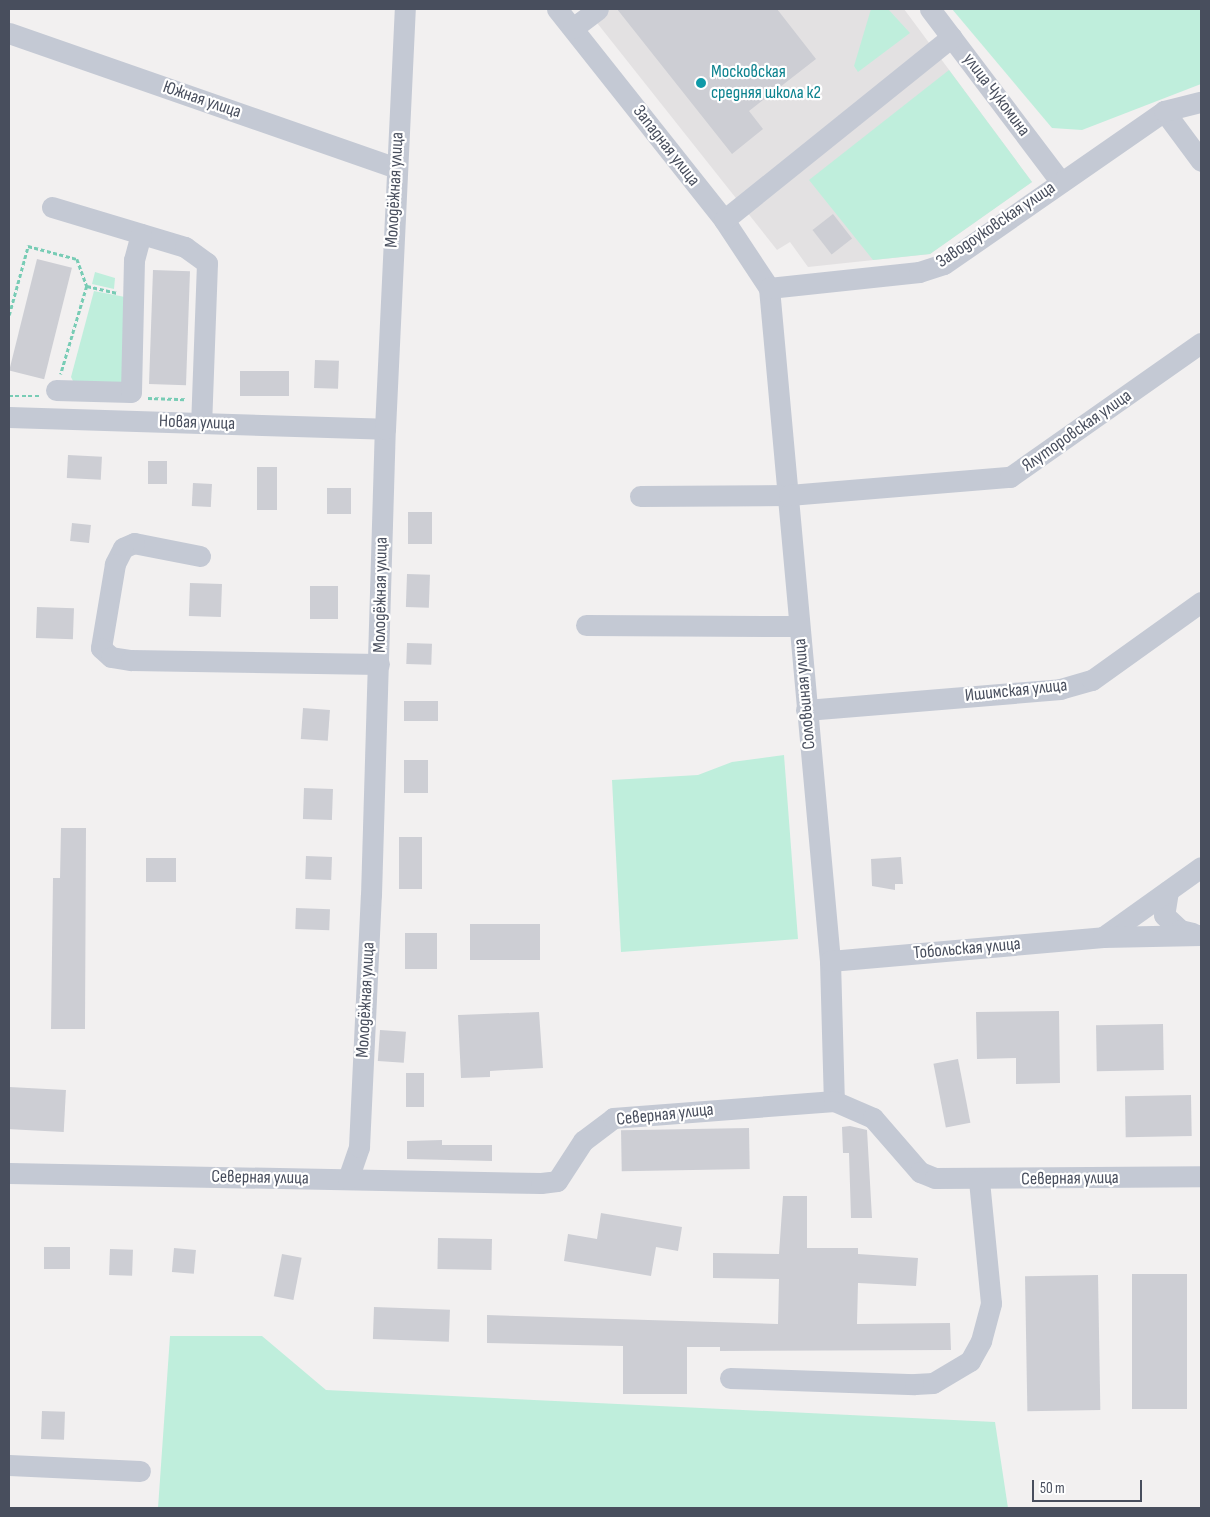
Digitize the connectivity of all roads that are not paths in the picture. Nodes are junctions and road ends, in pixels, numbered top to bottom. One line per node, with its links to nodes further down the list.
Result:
1 (405, 9): 11 (street, Молодёжная улица)
2 (557, 9): 5 (street, Западная улица)
3 (598, 9): 5 (street)
4 (930, 9): 7 (street, улица Чукомина)
5 (573, 28): 14 (street, Западная улица)
6 (9, 33): 11 (street, Южная улица)
7 (952, 37): 12 (street, улица Чукомина); 14 (street)
8 (1201, 102): 9 (street, Заводоуковская улица)
9 (1164, 111): 10 (street); 12 (street, Заводоуковская улица)
10 (1201, 161)
11 (396, 168): 21 (street, Молодёжная улица)
12 (1061, 182): 16 (street, Заводоуковская улица)
13 (52, 207): 15 (street)
14 (724, 220): 16 (street, Западная улица)
15 (141, 234): 18 (street); 20 (street)
16 (769, 288): 22 (street, Соловьиная улица)
17 (1201, 343): 22 (street, Ялуторовская улица)
18 (56, 390)
19 (9, 417): 20 (street, Новая улица)
20 (201, 423): 21 (street, Новая улица)
21 (385, 429): 28 (street, Молодёжная улица)
22 (789, 495): 23 (street, Ялуторовская улица); 27 (street, Соловьиная улица)
23 (640, 496)
24 (200, 556): 28 (street)
25 (1201, 602): 29 (street, Ишимская улица)
26 (586, 625): 27 (street)
27 (799, 626): 29 (street, Соловьиная улица)
28 (379, 664): 38 (street, Молодёжная улица)
29 (806, 710): 34 (street, Соловьиная улица)
30 (1201, 867): 31 (street)
31 (1168, 891): 32 (street); 33 (street)
32 (1201, 935): 33 (street, Тобольская улица)
33 (1104, 937): 34 (street, Тобольская улица)
34 (830, 960): 35 (street, Соловьиная улица)
35 (834, 1101): 38 (street, Северная улица); 39 (street, Северная улица)
36 (9, 1173): 38 (street, Северная улица)
37 (1201, 1176): 39 (street, Северная улица)
38 (348, 1180)
39 (980, 1181): 40 (street)
40 (730, 1378)
41 (9, 1465): 42 (street)
42 (140, 1471)

